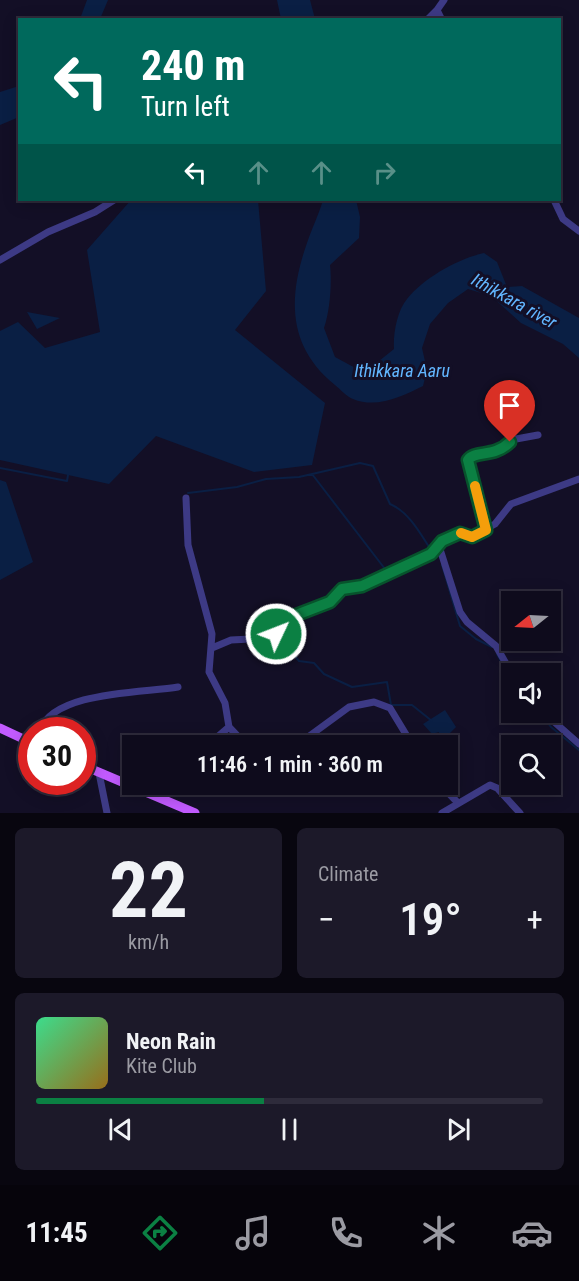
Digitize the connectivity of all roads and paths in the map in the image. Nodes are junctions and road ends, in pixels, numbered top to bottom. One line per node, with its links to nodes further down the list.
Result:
1 (444, 0): 2 (street)
2 (437, 10): 3 (street); 4 (street)
3 (429, 18)
4 (441, 18)
5 (112, 201): 8 (street)
6 (554, 201): 7 (street)
7 (579, 231)
8 (0, 260)
9 (538, 435): 12 (street)
10 (579, 479): 12 (street)
11 (186, 498): 14 (street)
12 (486, 530): 13 (street)
13 (439, 546): 14 (street); 15 (street)
14 (212, 648): 19 (street)
15 (506, 663)
16 (178, 687): 17 (street)
17 (47, 717)
18 (555, 723): 26 (street)
19 (229, 727): 21 (street); 22 (street)
20 (0, 728): 25 (main road)
21 (220, 735)
22 (237, 735)
23 (311, 735): 24 (street)
24 (406, 735)
25 (18, 736)
26 (579, 744)
27 (96, 772): 28 (main road)
28 (99, 773): 29 (main road); 33 (street)
29 (122, 782)
30 (152, 795): 34 (main road)
31 (450, 795): 32 (street)
32 (458, 803): 35 (street); 36 (street)
33 (107, 813)
34 (195, 813)
35 (442, 813)
36 (520, 813)

